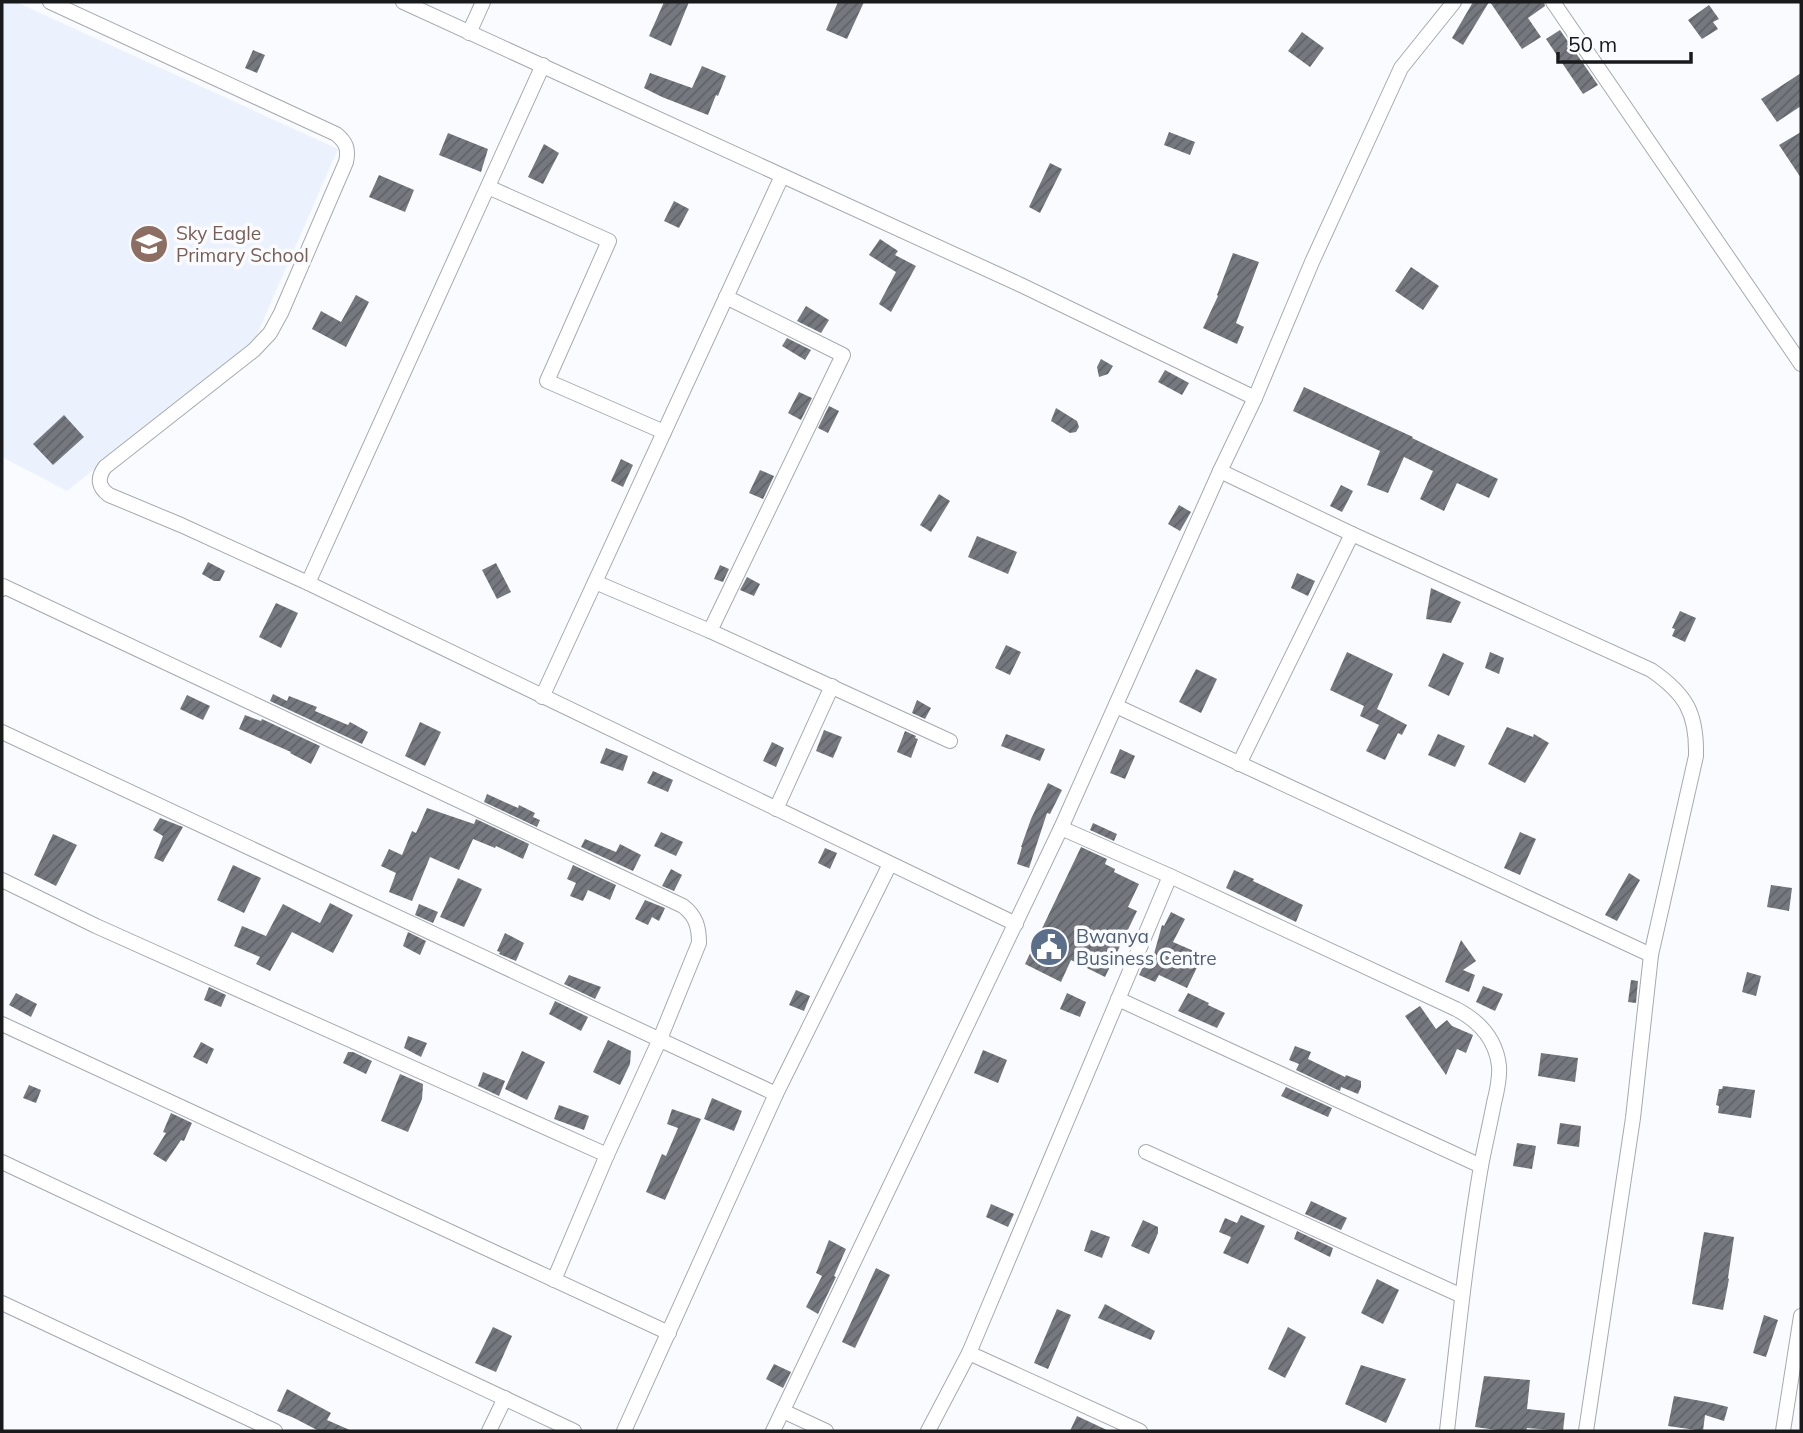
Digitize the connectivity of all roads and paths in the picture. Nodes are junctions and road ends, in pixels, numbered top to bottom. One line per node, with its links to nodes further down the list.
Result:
1 (50, 2): 17 (street)
2 (403, 2): 6 (street)
3 (483, 2): 6 (street)
4 (1454, 2): 12 (street)
5 (1553, 2): 11 (street)
6 (469, 33): 7 (street)
7 (543, 65): 8 (street); 9 (street)
8 (782, 176): 10 (street); 12 (street)
9 (488, 187): 13 (street); 17 (street)
10 (726, 297): 13 (street); 19 (street)
11 (1801, 365)
12 (1255, 398): 14 (street)
13 (664, 432): 16 (street)
14 (1220, 471): 15 (street); 22 (street)
15 (1352, 534): 25 (street); 32 (street)
16 (595, 582): 19 (street); 21 (street)
17 (309, 583): 21 (street)
18 (2, 589): 35 (street)
19 (710, 631): 20 (street)
20 (832, 686): 24 (street); 26 (street)
21 (542, 697): 26 (street)
22 (1116, 706): 25 (street); 27 (street)
23 (2, 732): 35 (street)
24 (950, 741)
25 (1239, 764): 32 (street)
26 (776, 809): 28 (street)
27 (1061, 828): 29 (street); 31 (street)
28 (890, 864): 31 (street); 36 (street)
29 (1170, 876): 33 (street); 40 (street)
30 (2, 880): 38 (street)
31 (1016, 924): 48 (street)
32 (1651, 955): 58 (street)
33 (1118, 999): 40 (street); 46 (street)
34 (2, 1024): 41 (street)
35 (660, 1039): 36 (street); 38 (street)
36 (776, 1094): 45 (street)
37 (1146, 1152): 42 (street)
38 (607, 1155): 41 (street)
39 (2, 1162): 47 (street)
40 (1481, 1166): 42 (street)
41 (554, 1280): 45 (street)
42 (1462, 1296): 57 (street)
43 (2, 1303): 49 (street)
44 (1801, 1316): 59 (street)
45 (669, 1333): 52 (street)
46 (969, 1353): 55 (street); 56 (street)
47 (505, 1398): 50 (street); 51 (street)
48 (783, 1410): 53 (street); 54 (street)
49 (275, 1431)
50 (489, 1431)
51 (574, 1431)
52 (625, 1431)
53 (773, 1431)
54 (826, 1431)
55 (928, 1431)
56 (1140, 1431)
57 (1447, 1431)
58 (1586, 1431)
59 (1783, 1431)

